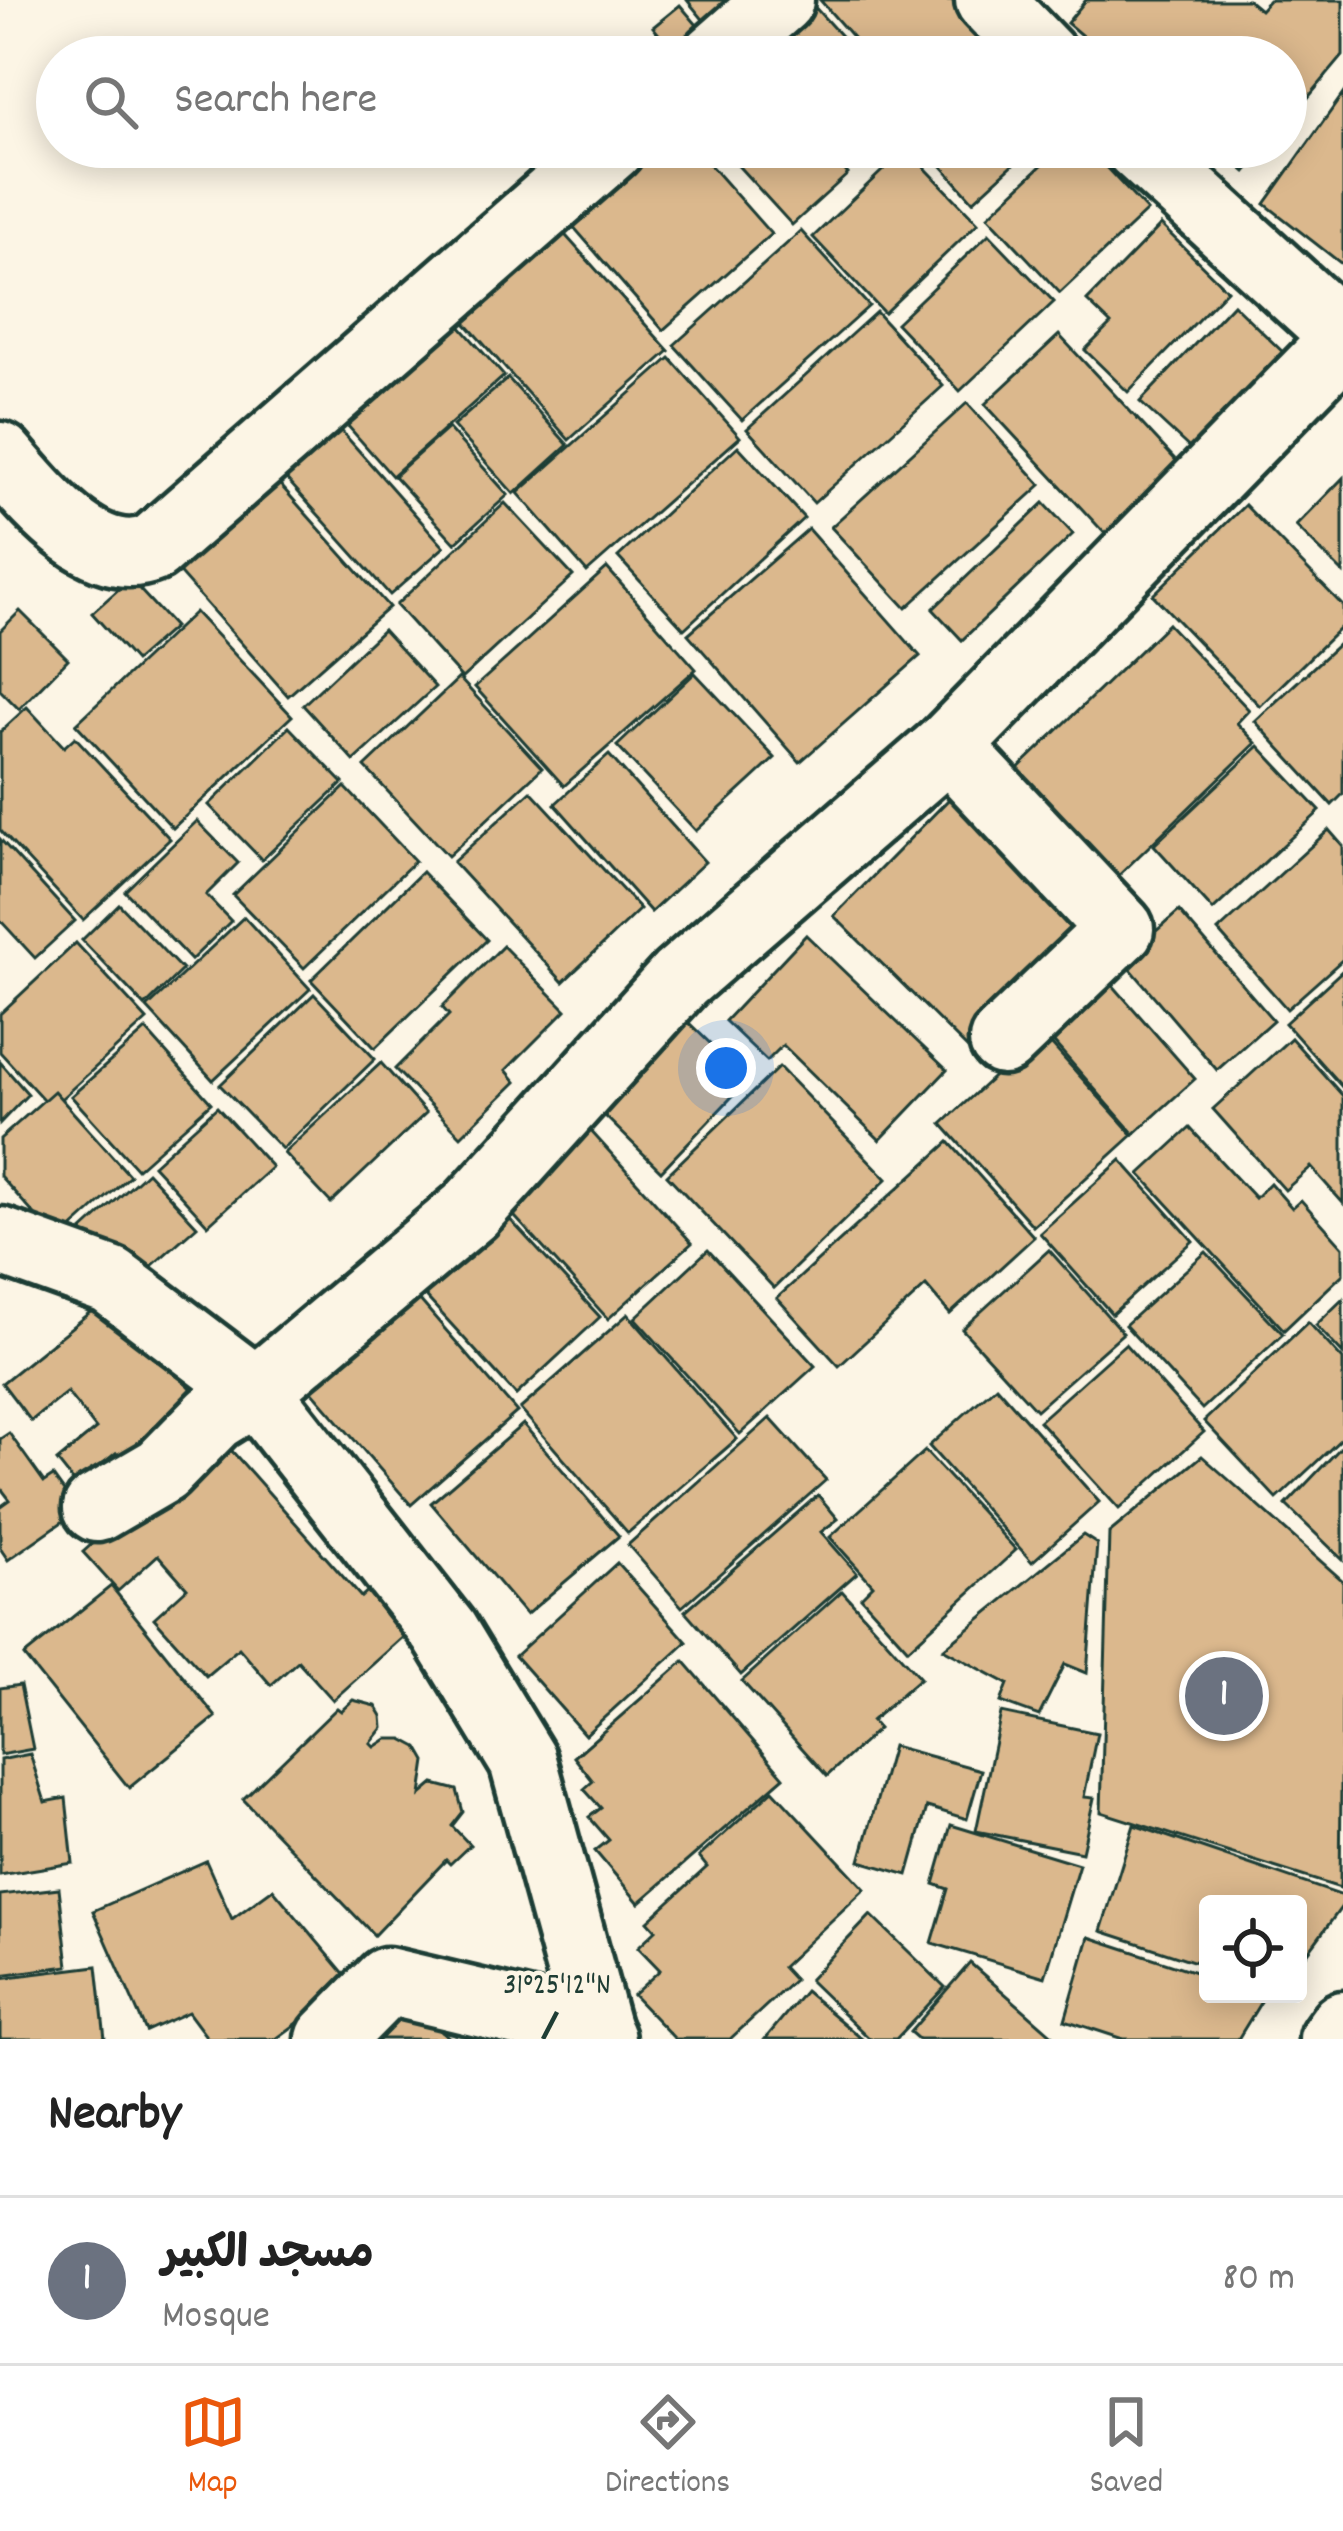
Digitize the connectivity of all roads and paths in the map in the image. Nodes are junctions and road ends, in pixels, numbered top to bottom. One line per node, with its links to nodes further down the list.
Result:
1 (780, 0): 3 (street)
2 (988, 0): 4 (street)
3 (739, 36)
4 (1023, 36)
5 (587, 168): 8 (street)
6 (1161, 168): 7 (street)
7 (1343, 338): 9 (street)
8 (0, 455)
9 (947, 746): 10 (street); 12 (street)
10 (1003, 1041)
11 (0, 1241): 12 (street)
12 (256, 1391): 13 (street); 15 (street)
13 (97, 1508)
14 (1343, 2025): 17 (street)
15 (599, 2035): 16 (street)
16 (330, 2039)
17 (1333, 2039)

